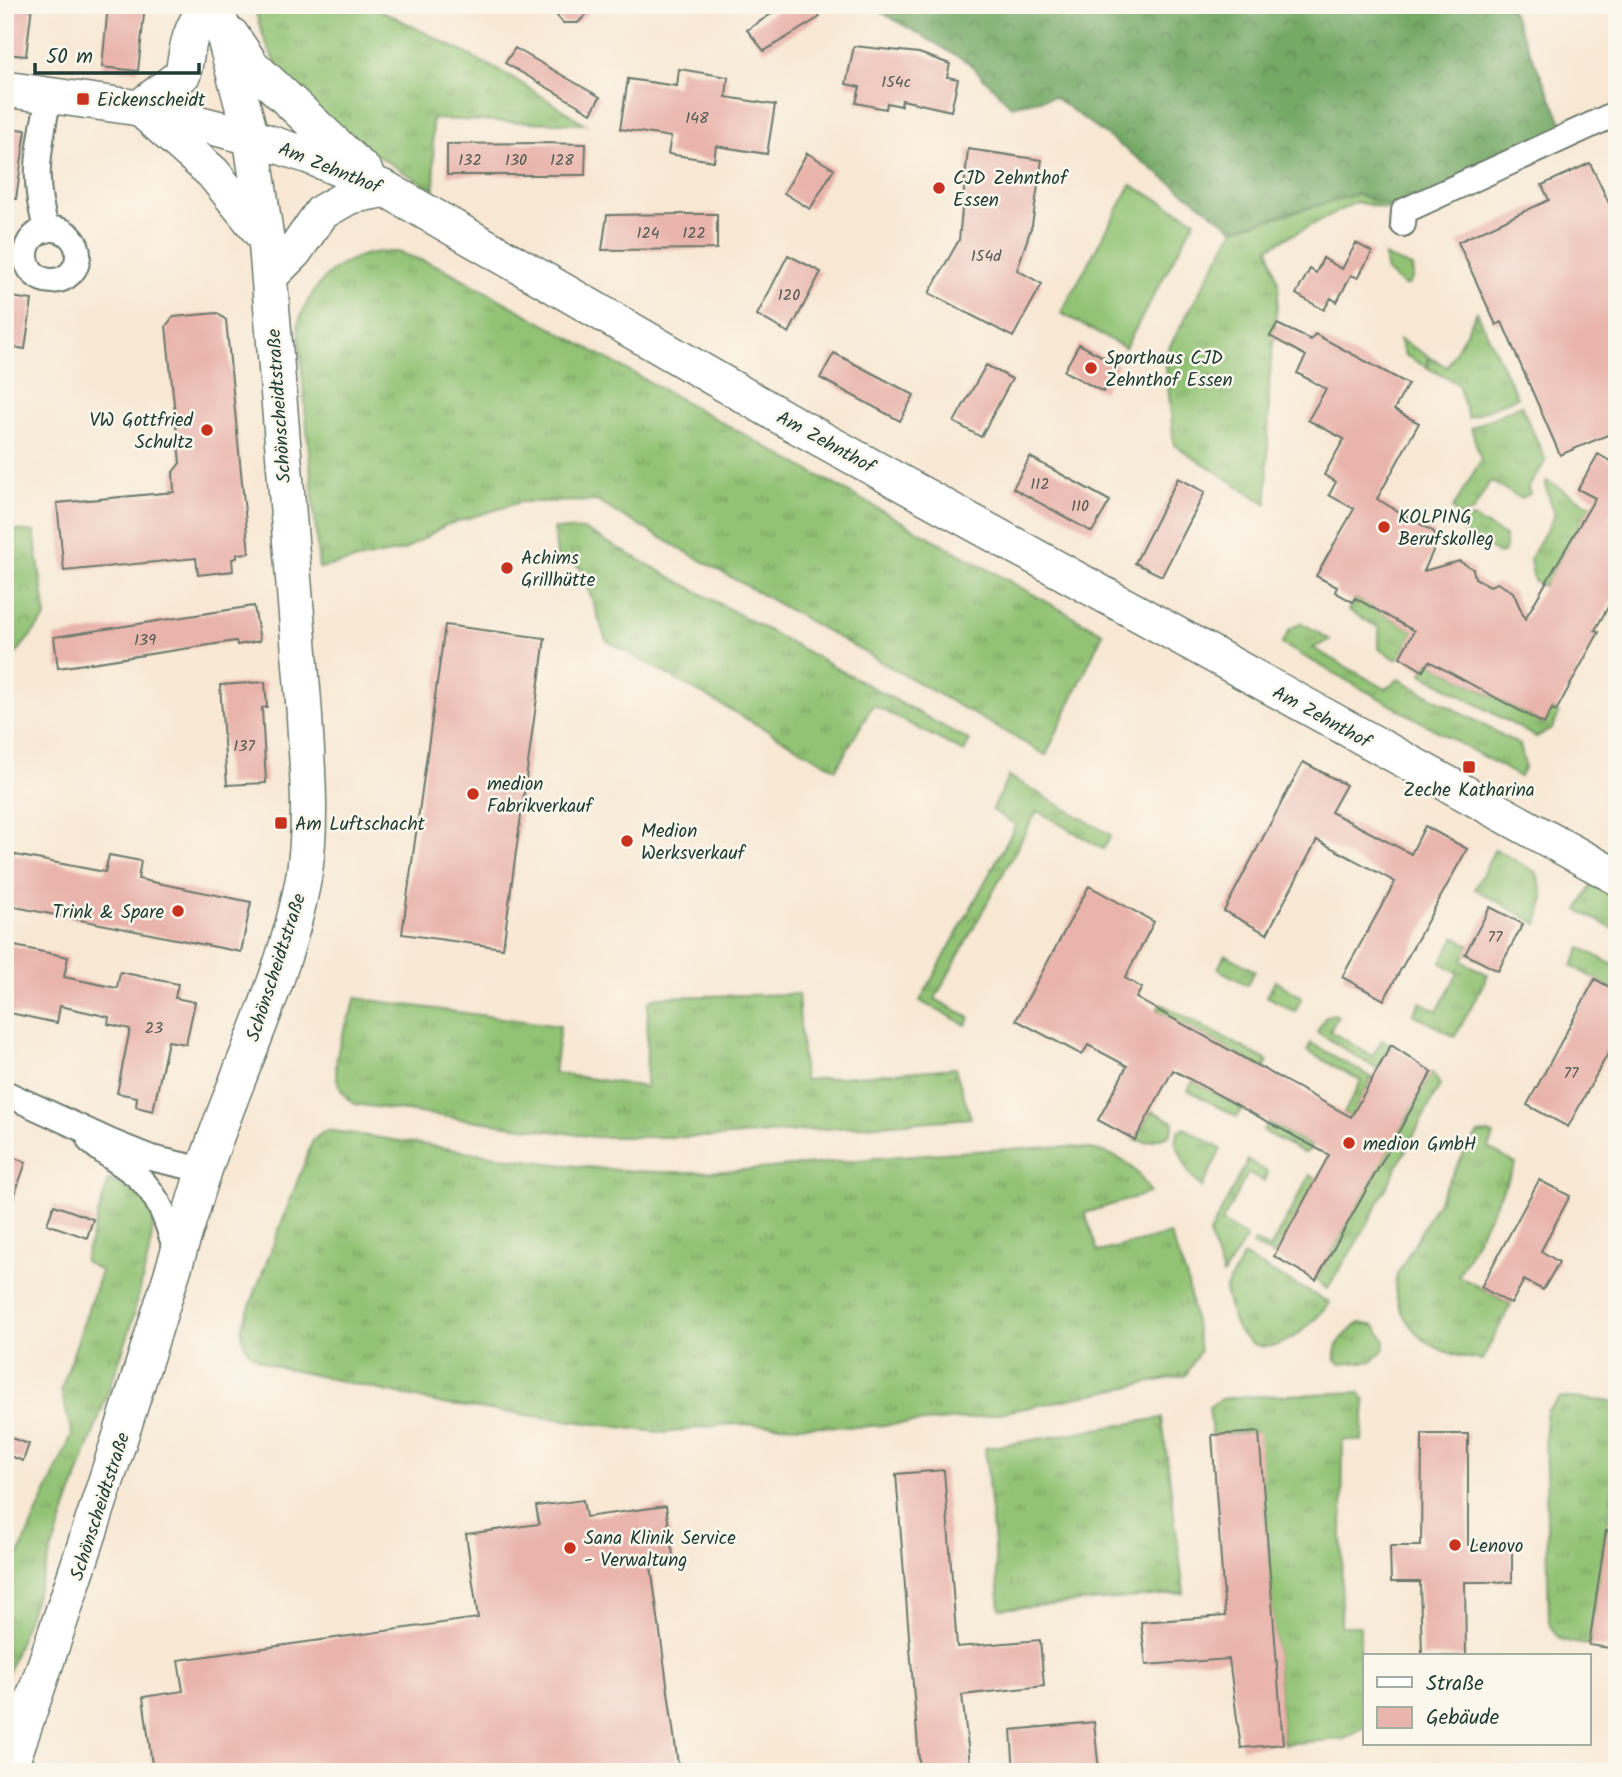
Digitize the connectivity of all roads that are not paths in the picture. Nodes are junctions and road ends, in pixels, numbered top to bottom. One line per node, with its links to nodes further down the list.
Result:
1 (215, 10): 4 (main road); 6 (main road, Schönscheidtstraße); 7 (main road)
2 (5, 89): 3 (main road, Am Zehnthof)
3 (49, 95): 4 (main road, Am Zehnthof); 9 (street)
4 (139, 108): 6 (main road, Am Zehnthof); 10 (main road)
5 (1617, 113): 8 (street)
6 (251, 137): 7 (main road, Am Zehnthof); 10 (main road, Schönscheidtstraße)
7 (382, 187): 12 (main road); 13 (main road, Am Zehnthof)
8 (1403, 224)
9 (47, 230): 11 (street); 11 (street)
10 (266, 238): 12 (main road, Schönscheidtstraße)
11 (15, 251)
12 (269, 277): 16 (main road, Schönscheidtstraße)
13 (1617, 877)
14 (5, 1093): 15 (street)
15 (71, 1123): 16 (street); 17 (street)
16 (204, 1170): 17 (main road, Schönscheidtstraße)
17 (178, 1258): 18 (main road, Schönscheidtstraße)
18 (8, 1772)

